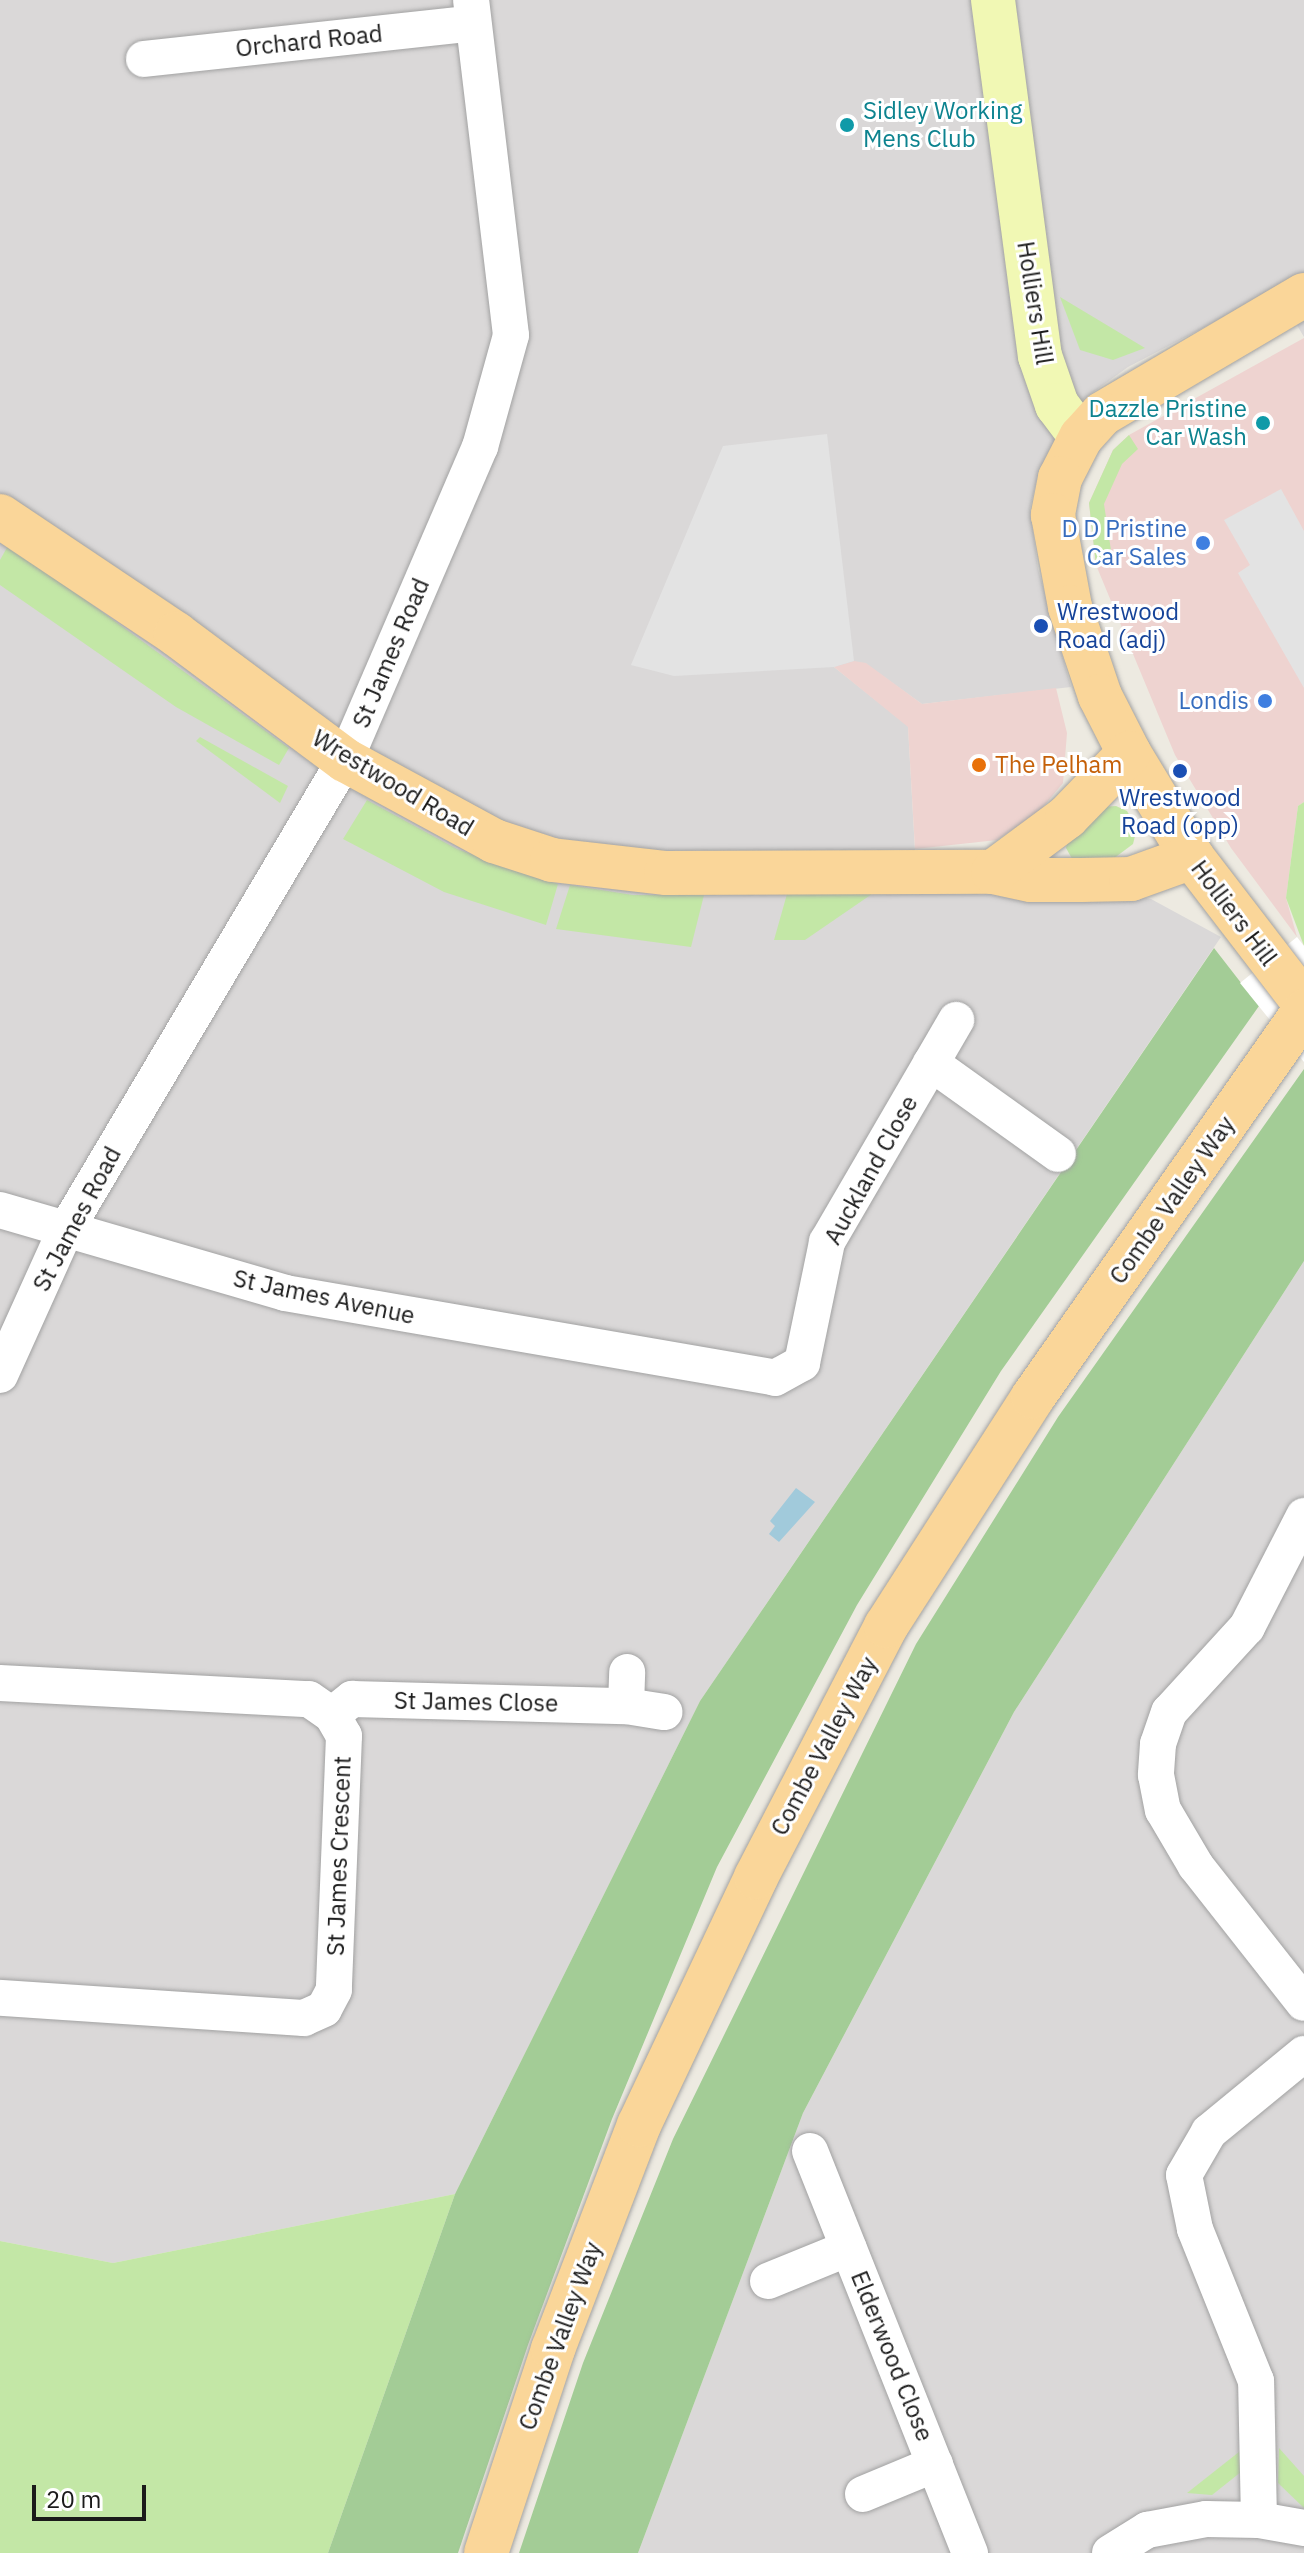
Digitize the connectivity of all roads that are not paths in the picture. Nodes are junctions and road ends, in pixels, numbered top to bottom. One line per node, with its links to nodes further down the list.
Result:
1 (993, 0): 5 (main road, Holliers Hill)
2 (472, 12): 3 (street, Orchard Road); 8 (street, St James Road)
3 (144, 59)
4 (1304, 295): 5 (main road)
5 (1081, 437): 7 (main road, Holliers Hill)
6 (0, 516): 8 (main road, Wrestwood Road)
7 (1129, 753): 9 (main road, Holliers Hill); 10 (main road)
8 (345, 760): 10 (main road, Wrestwood Road); 17 (street, St James Road)
9 (1192, 857): 10 (main road, Wrestwood Road); 11 (main road, Holliers Hill)
10 (993, 872)
11 (1304, 1003)
12 (1304, 1012): 34 (main road, Combe Valley Way)
13 (956, 1020): 14 (street, Auckland Close)
14 (931, 1063): 15 (street); 18 (street, Auckland Close)
15 (1058, 1154)
16 (0, 1210): 17 (street, St James Avenue)
17 (64, 1233): 18 (street, St James Avenue); 19 (street, St James Road)
18 (654, 1358)
19 (0, 1375)
20 (1304, 1516): 25 (street)
21 (0, 1683): 23 (street)
22 (665, 1712): 23 (street, St James Close)
23 (332, 1715): 24 (street, St James Crescent)
24 (0, 1998)
25 (1304, 2003)
26 (1304, 2054): 32 (street)
27 (810, 2151): 28 (street, Elderwood Close)
28 (849, 2248): 29 (street, Elderwood Close); 30 (street, Elderwood Close)
29 (768, 2281)
30 (935, 2464): 31 (street, Elderwood Close); 35 (street, Elderwood Close)
31 (863, 2494)
32 (1259, 2520): 33 (street); 36 (street)
33 (1304, 2528)
34 (486, 2553)
35 (970, 2553)
36 (1110, 2553)

